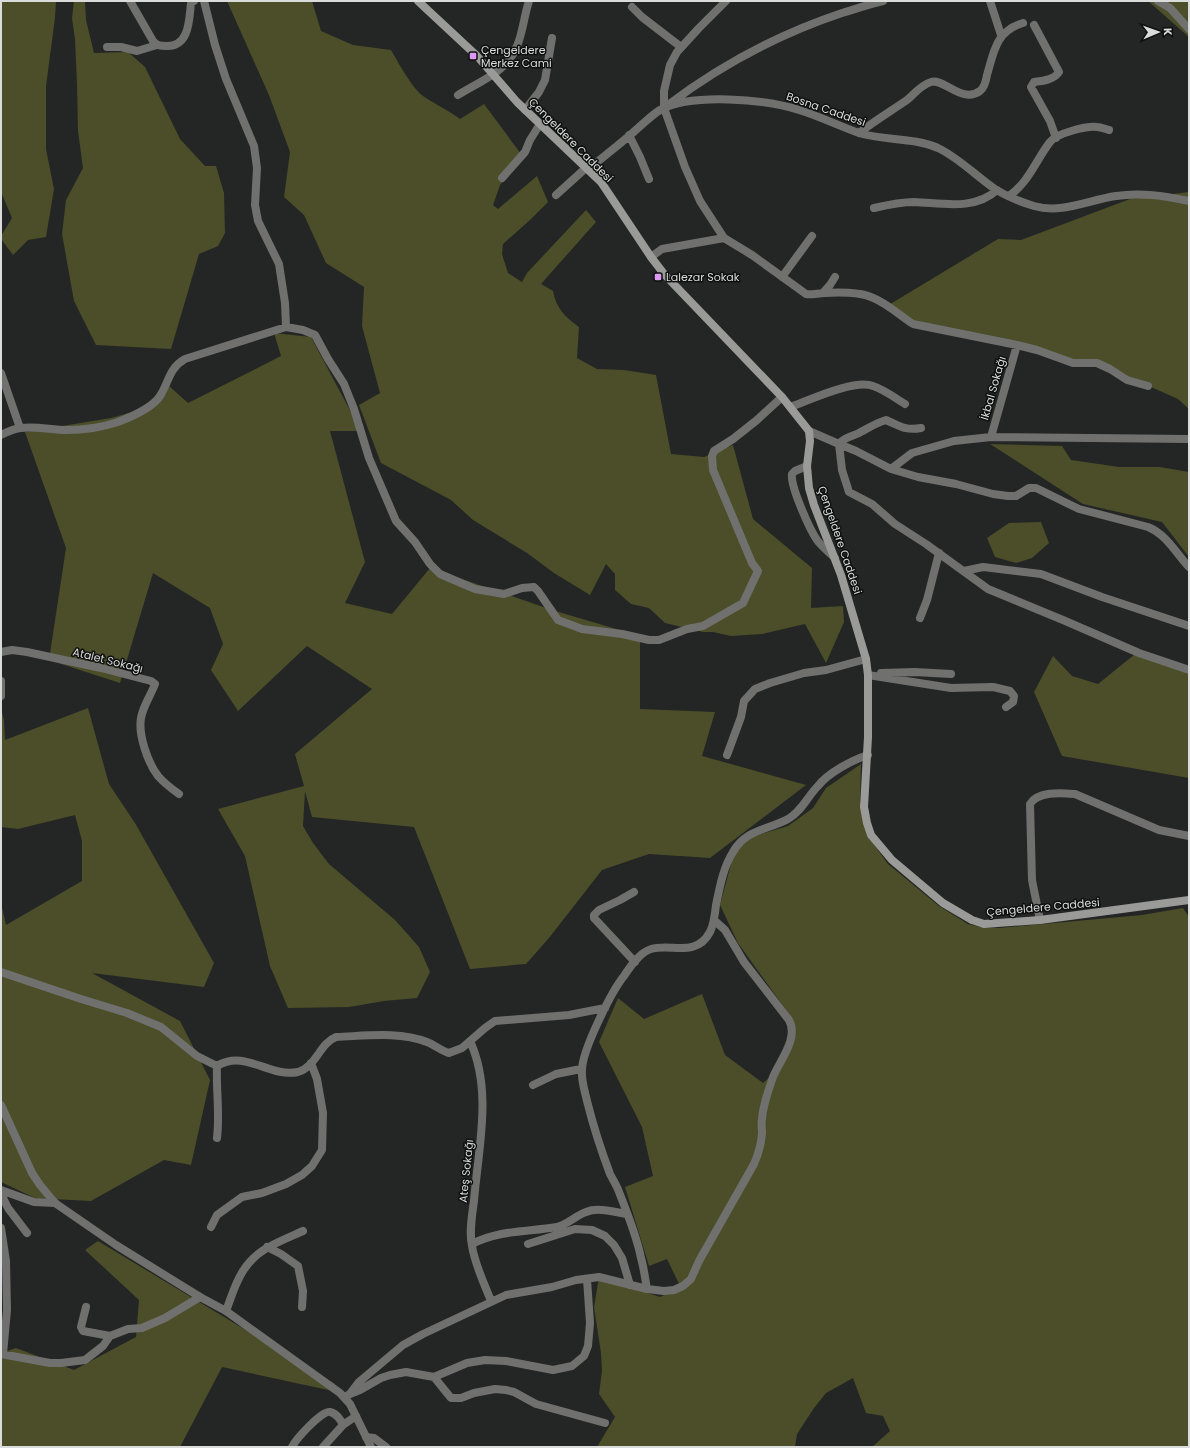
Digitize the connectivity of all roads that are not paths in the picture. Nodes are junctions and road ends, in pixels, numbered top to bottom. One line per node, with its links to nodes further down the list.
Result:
1 (130, 1): 16 (street)
2 (194, 1): 16 (street)
3 (204, 1): 42 (street)
4 (418, 1): 19 (main road, Çengeldere Caddesi)
5 (529, 1): 19 (street)
6 (726, 1): 18 (street)
7 (883, 1): 21 (street)
8 (990, 1): 14 (street)
9 (1158, 1): 13 (street)
10 (632, 7): 18 (street)
11 (1023, 23): 14 (street)
12 (1034, 25): 27 (street)
13 (1189, 29)
14 (1001, 35): 25 (street)
15 (552, 38): 22 (street)
16 (157, 46): 17 (street)
17 (107, 47)
18 (681, 47): 21 (street)
19 (494, 75): 20 (street); 22 (main road, Çengeldere Caddesi)
20 (458, 96)
21 (664, 108): 25 (street, Bosna Caddesi); 26 (street, Bosna Caddesi); 37 (street)
22 (525, 110): 23 (main road, Çengeldere Caddesi)
23 (540, 124): 28 (main road, Çengeldere Caddesi); 29 (street)
24 (1109, 130): 27 (street)
25 (859, 133): 31 (street, Bosna Caddesi)
26 (629, 136): 28 (street, Bosna Caddesi); 30 (street)
27 (1056, 138): 33 (street)
28 (586, 167): 32 (street, Bosna Caddesi); 38 (main road, Çengeldere Caddesi)
29 (502, 178)
30 (648, 179)
31 (997, 190): 33 (street, Bosna Caddesi); 35 (street)
32 (556, 195)
33 (1009, 196): 34 (street, Bosna Caddesi)
34 (1189, 201)
35 (874, 208)
36 (812, 236): 39 (street)
37 (724, 238): 38 (street); 39 (street)
38 (651, 257): 46 (main road, Çengeldere Caddesi)
39 (782, 277): 41 (street)
40 (835, 277): 41 (street)
41 (824, 293): 43 (street)
42 (286, 327): 46 (street); 49 (street)
43 (1017, 345): 45 (street); 53 (street, İkbal Sokağı)
44 (1, 373): 49 (street)
45 (1148, 386)
46 (782, 397): 48 (main road, Çengeldere Caddesi)
47 (905, 404): 48 (street)
48 (790, 407): 51 (main road, Çengeldere Caddesi)
49 (20, 428): 52 (street)
50 (921, 428): 55 (street)
51 (808, 431): 55 (street); 56 (main road, Çengeldere Caddesi)
52 (1, 435)
53 (992, 437): 54 (street); 57 (street)
54 (1189, 439)
55 (839, 444): 57 (street); 58 (street)
56 (807, 466): 59 (main road, Çengeldere Caddesi); 59 (street)
57 (891, 469): 60 (street)
58 (938, 553): 61 (street); 62 (street)
59 (835, 558): 65 (main road, Çengeldere Caddesi)
60 (1189, 567)
61 (964, 572): 63 (street); 66 (street)
62 (920, 618)
63 (1189, 626)
64 (1, 652): 74 (street, Atalet Sokağı)
65 (866, 660): 68 (main road, Çengeldere Caddesi); 72 (street)
66 (1189, 670)
67 (951, 674): 68 (street)
68 (868, 675): 71 (street); 73 (main road, Çengeldere Caddesi)
69 (1, 680): 70 (street)
70 (1, 696)
71 (1006, 707)
72 (727, 754)
73 (868, 755): 78 (street); 79 (main road, Çengeldere Caddesi)
74 (179, 794)
75 (1189, 836): 79 (street)
76 (634, 892): 80 (street)
77 (1189, 900): 79 (main road, Çengeldere Caddesi)
78 (714, 920): 80 (street); 104 (street)
79 (1040, 920)
80 (635, 962): 82 (street)
81 (1, 972): 85 (street)
82 (605, 1008): 83 (street); 86 (street)
83 (470, 1041): 84 (street); 98 (street, Ateş Sokağı)
84 (311, 1063): 85 (street); 94 (street)
85 (217, 1066): 89 (street)
86 (582, 1069): 87 (street); 93 (street)
87 (533, 1085)
88 (1, 1105): 92 (street)
89 (217, 1138)
90 (1, 1190): 92 (street)
91 (1, 1194): 97 (street)
92 (55, 1203): 105 (street)
93 (627, 1214): 98 (street); 104 (street)
94 (210, 1227)
95 (1, 1228): 101 (street)
96 (303, 1231): 100 (street)
97 (27, 1234)
98 (472, 1244): 106 (street, Ateş Sokağı)
99 (528, 1244): 103 (street)
100 (267, 1247): 108 (street); 109 (street)
101 (3, 1261): 111 (street)
102 (587, 1279): 103 (street); 106 (street); 112 (street)
103 (630, 1284): 104 (street)
104 (646, 1289)
105 (200, 1297): 109 (street); 110 (street)
106 (491, 1301): 113 (street)
107 (86, 1307): 110 (street)
108 (302, 1307)
109 (226, 1311): 113 (street)
110 (110, 1336): 111 (street)
111 (2, 1354)
112 (434, 1377): 113 (street); 115 (street)
113 (347, 1396): 114 (street)
114 (356, 1416): 116 (street); 117 (street)
115 (605, 1423)
116 (343, 1425): 118 (street); 119 (street)
117 (366, 1437): 120 (street); 121 (street)
118 (292, 1447)
119 (323, 1447)
120 (371, 1447)
121 (386, 1447)

